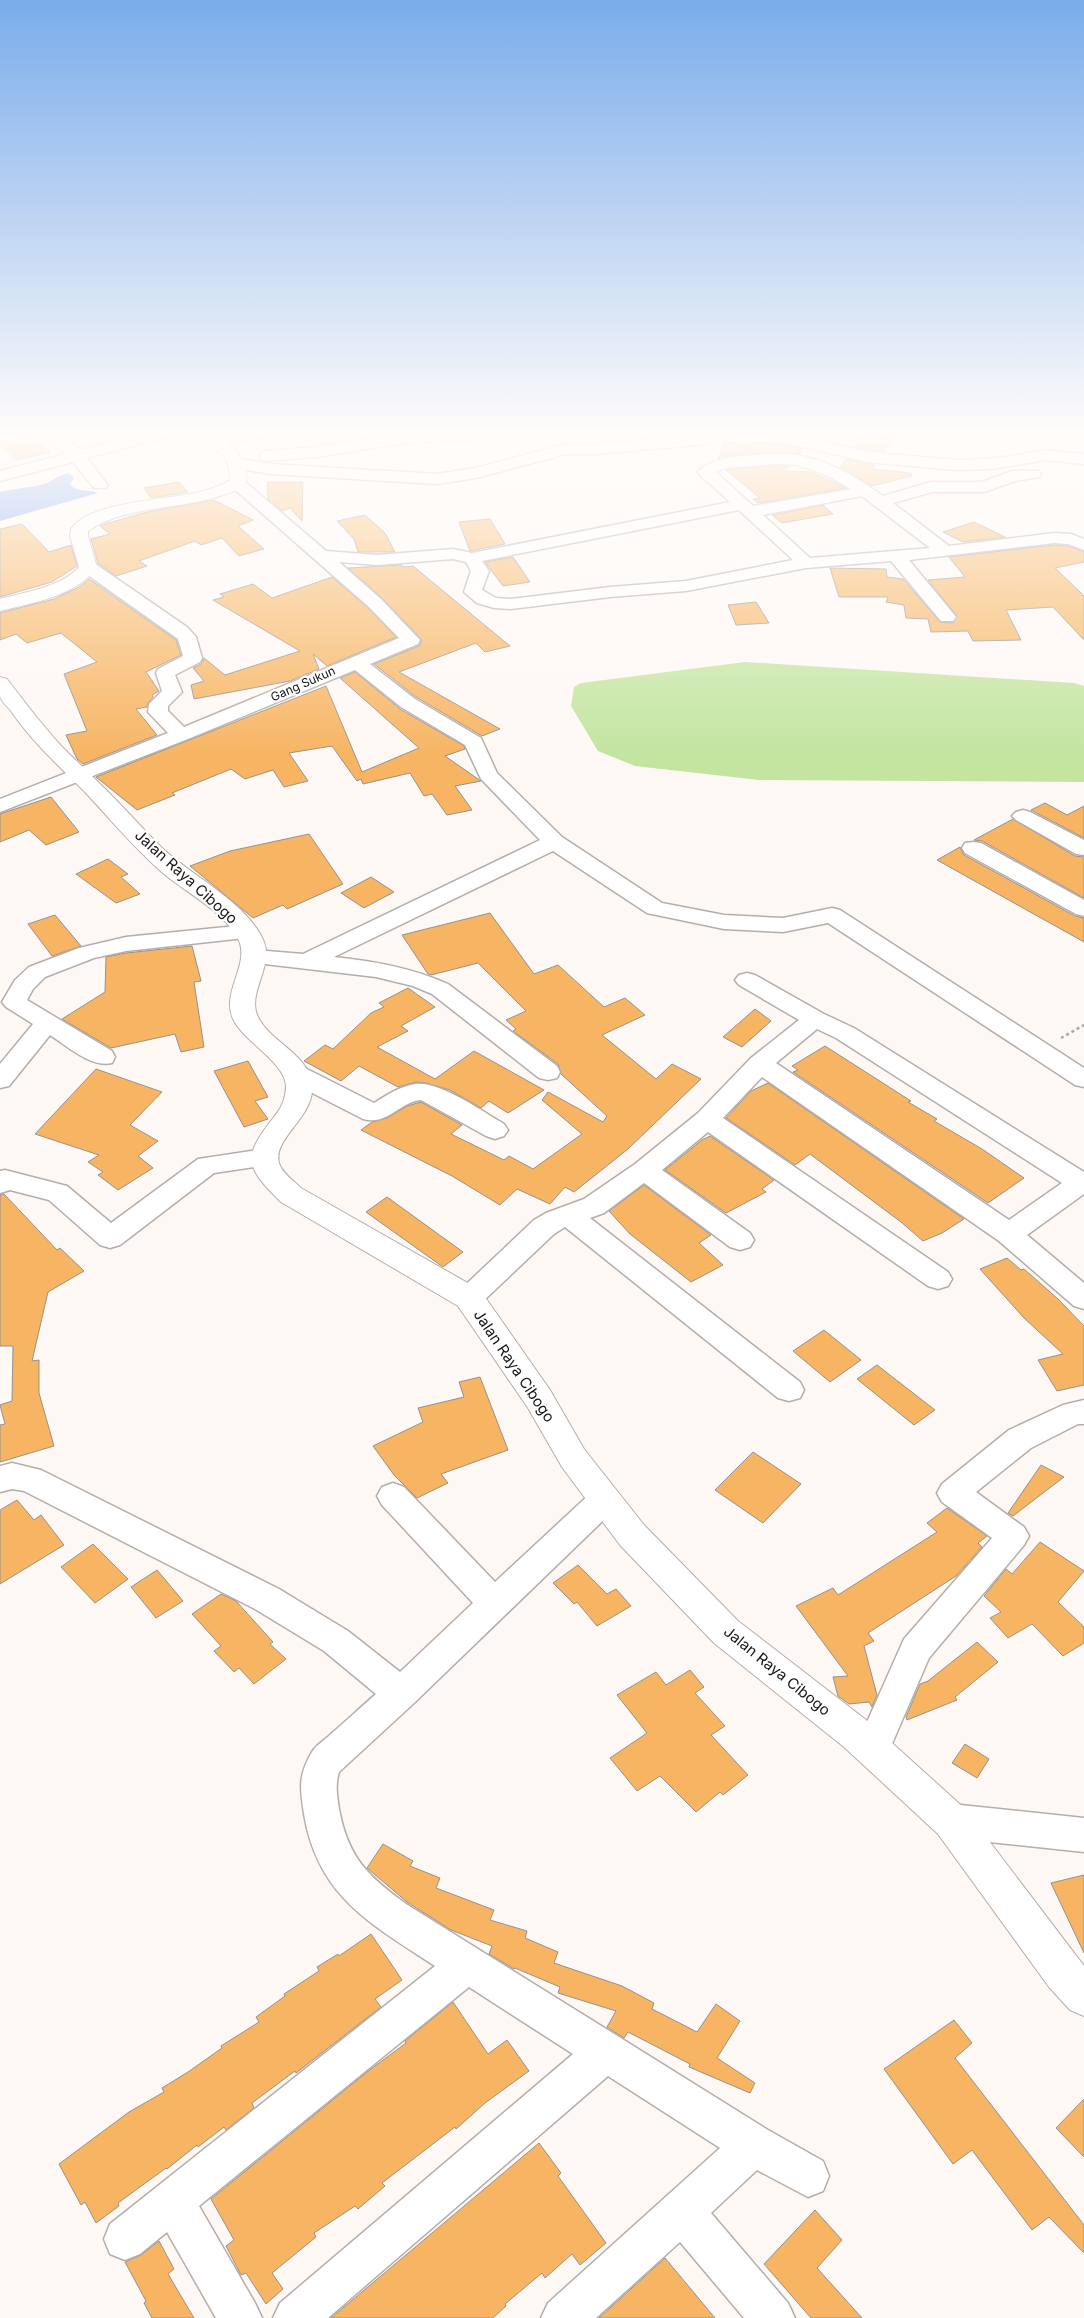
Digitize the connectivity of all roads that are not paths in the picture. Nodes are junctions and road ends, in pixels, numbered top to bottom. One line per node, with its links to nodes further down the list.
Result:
1 (81, 539): 14 (street)
2 (302, 539): 10 (street)
3 (577, 539): 12 (street)
4 (780, 539): 13 (street)
5 (928, 539): 9 (street)
6 (1045, 539): 9 (street)
7 (1064, 539): 8 (street)
8 (1084, 545)
9 (944, 552): 11 (street)
10 (321, 556): 12 (street); 17 (street, Gang Sukun)
11 (896, 556): 13 (street); 16 (street)
12 (472, 558): 13 (street)
13 (806, 563)
14 (88, 567): 15 (street); 19 (street)
15 (0, 605)
16 (947, 617)
17 (356, 662): 19 (street, Gang Sukun); 23 (street)
18 (0, 683): 20 (street, Jalan Raya Cibogo)
19 (181, 735): 20 (street, Gang Sukun)
20 (80, 775): 21 (street, Gang Sukun); 27 (street, Jalan Raya Cibogo)
21 (0, 806)
22 (1023, 816): 25 (street)
23 (554, 842): 28 (street); 37 (street)
24 (972, 848): 26 (street)
25 (1084, 849)
26 (1084, 909)
27 (250, 944): 28 (street); 30 (street); 36 (street)
28 (305, 963): 35 (street)
29 (747, 980): 31 (street)
30 (7, 998): 32 (street)
31 (815, 1019): 34 (street); 43 (street)
32 (47, 1024): 33 (street); 38 (street)
33 (103, 1057)
34 (760, 1064): 39 (street); 46 (street)
35 (548, 1072)
36 (296, 1074): 40 (street); 41 (street)
37 (1084, 1079)
38 (0, 1080)
39 (706, 1120): 42 (street); 48 (street)
40 (495, 1130)
41 (265, 1158): 44 (street); 49 (street, Jalan Raya Cibogo)
42 (644, 1170): 45 (street); 47 (street)
43 (1082, 1182): 46 (street)
44 (0, 1184)
45 (568, 1215): 49 (street); 51 (street)
46 (1009, 1234): 50 (street)
47 (740, 1240)
48 (938, 1279)
49 (469, 1298): 55 (street, Jalan Raya Cibogo)
50 (1084, 1299)
51 (789, 1390)
52 (1084, 1412): 58 (street)
53 (0, 1479): 57 (street)
54 (393, 1496): 56 (street)
55 (604, 1500): 56 (street); 58 (street, Jalan Raya Cibogo)
56 (495, 1604): 57 (street)
57 (401, 1693): 61 (street)
58 (873, 1749): 59 (street, Jalan Raya Cibogo)
59 (951, 1821): 60 (street); 62 (street, Jalan Raya Cibogo)
60 (1084, 1835)
61 (468, 1964): 63 (street); 66 (street)
62 (1084, 1996)
63 (606, 2052): 64 (street); 70 (street)
64 (753, 2146): 65 (street); 67 (street)
65 (808, 2176)
66 (173, 2202): 68 (street); 69 (street)
67 (682, 2212): 71 (street); 72 (street)
68 (125, 2239)
69 (240, 2318)
70 (295, 2318)
71 (563, 2318)
72 (773, 2318)

